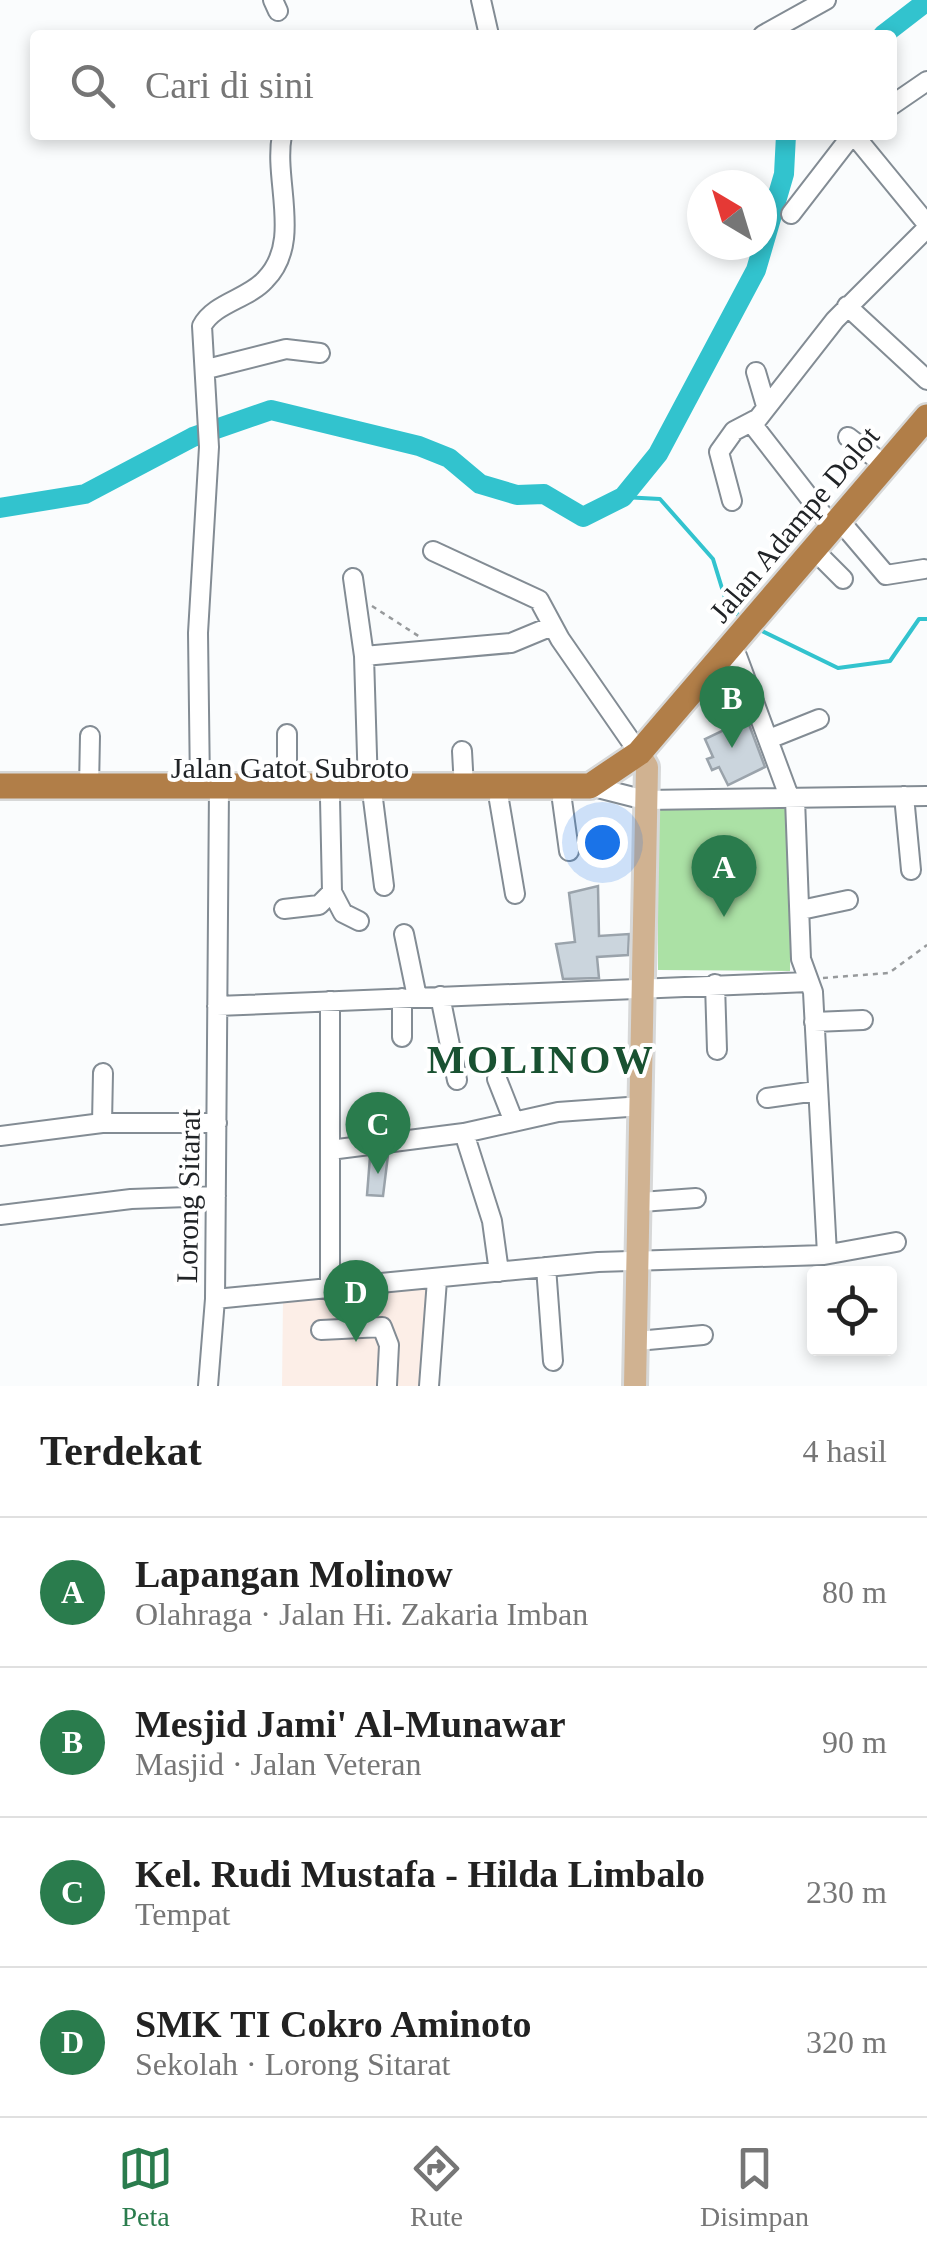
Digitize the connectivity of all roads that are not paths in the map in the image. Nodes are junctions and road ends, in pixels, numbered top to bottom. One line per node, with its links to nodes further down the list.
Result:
1 (481, 0): 3 (street)
2 (826, 0): 4 (street)
3 (488, 30)
4 (772, 30)
5 (927, 81): 6 (street)
6 (897, 102)
7 (282, 140): 14 (street, Lorong Sitarat)
8 (849, 140): 10 (street)
9 (857, 140): 11 (street)
10 (791, 214)
11 (927, 226): 12 (street)
12 (847, 306): 16 (street); 17 (street)
13 (320, 353): 14 (street)
14 (207, 369): 42 (street, Lorong Sitarat)
15 (756, 372): 17 (street)
16 (927, 380)
17 (761, 413): 22 (street); 23 (street)
18 (927, 417): 21 (highway, Jalan Adampe Dolot)
19 (927, 433): 23 (highway, Jalan Adampe Dolot)
20 (848, 437): 21 (street)
21 (886, 466): 23 (highway, Jalan Adampe Dolot)
22 (732, 501)
23 (839, 528): 25 (highway, Jalan Adampe Dolot); 26 (street); 30 (highway, Jalan Adampe Dolot)
24 (433, 551): 29 (street)
25 (821, 557): 27 (street); 30 (highway, Jalan Adampe Dolot)
26 (924, 568)
27 (844, 578)
28 (353, 586): 31 (street)
29 (552, 626): 31 (street); 37 (street)
30 (751, 634): 35 (street); 37 (highway, Jalan Adampe Dolot)
31 (364, 656): 43 (street)
32 (819, 719): 35 (street)
33 (287, 734): 40 (street)
34 (90, 736): 39 (street)
35 (769, 740): 50 (street)
36 (462, 751): 41 (street)
37 (642, 756): 44 (highway, Jalan Adampe Dolot); 51 (main road)
38 (0, 786): 39 (highway, Jalan Gatot Subroto)
39 (89, 787): 42 (highway, Jalan Gatot Subroto)
40 (287, 787): 42 (highway, Jalan Gatot Subroto); 43 (highway, Jalan Gatot Subroto)
41 (464, 788): 43 (highway, Jalan Gatot Subroto); 45 (highway, Jalan Gatot Subroto)
42 (213, 791): 48 (highway, Jalan Gatot Subroto); 49 (highway, Jalan Gatot Subroto); 68 (street, Lorong Sitarat)
43 (370, 793): 45 (highway, Jalan Gatot Subroto); 49 (highway, Jalan Gatot Subroto); 54 (street)
44 (582, 793): 45 (highway, Jalan Gatot Subroto); 51 (street); 52 (street)
45 (511, 796): 56 (street)
46 (904, 796): 47 (street); 50 (street); 53 (street)
47 (927, 796)
48 (0, 798)
49 (330, 799): 55 (street)
50 (792, 799): 51 (street); 59 (street)
51 (644, 800): 64 (main road)
52 (569, 851)
53 (911, 870)
54 (384, 886)
55 (332, 892): 58 (street); 60 (street)
56 (516, 894)
57 (848, 900): 59 (street)
58 (284, 909)
59 (801, 910): 62 (street)
60 (360, 921)
61 (404, 934): 66 (street)
62 (814, 980): 63 (street); 70 (street)
63 (715, 984): 64 (street); 72 (street)
64 (644, 986): 65 (street); 78 (main road)
65 (440, 996): 66 (street); 74 (street)
66 (410, 998): 67 (street); 71 (street)
67 (330, 1001): 68 (street); 84 (street)
68 (218, 1006): 81 (street, Lorong Sitarat)
69 (863, 1020): 70 (street)
70 (814, 1022): 76 (street)
71 (402, 1038)
72 (716, 1050)
73 (103, 1073): 80 (street)
74 (457, 1080)
75 (497, 1080): 79 (street)
76 (816, 1092): 77 (street); 90 (street)
77 (768, 1098)
78 (642, 1106): 79 (street); 87 (main road)
79 (514, 1122): 82 (street)
80 (102, 1123): 81 (street); 83 (street)
81 (217, 1123): 85 (street, Lorong Sitarat)
82 (464, 1133): 84 (street); 93 (street)
83 (0, 1136)
84 (330, 1150): 96 (street)
85 (216, 1196): 88 (street); 97 (street, Lorong Sitarat)
86 (696, 1198): 87 (street)
87 (641, 1202): 91 (main road)
88 (0, 1215)
89 (896, 1242): 90 (street, Lorong Sitarat)
90 (826, 1261): 91 (street, Lorong Sitarat)
91 (640, 1262): 92 (street, Lorong Sitarat); 101 (main road)
92 (546, 1267): 93 (street, Lorong Sitarat); 102 (street)
93 (500, 1272): 94 (street, Lorong Sitarat)
94 (437, 1280): 95 (street, Lorong Sitarat); 105 (street)
95 (355, 1288): 96 (street, Lorong Sitarat); 98 (street)
96 (330, 1291): 97 (street, Lorong Sitarat)
97 (214, 1299): 103 (street)
98 (354, 1327): 99 (street); 104 (street)
99 (321, 1330)
100 (704, 1335): 101 (street)
101 (637, 1341): 106 (main road)
102 (553, 1360)
103 (208, 1386)
104 (387, 1386)
105 (429, 1386)
106 (635, 1386)

